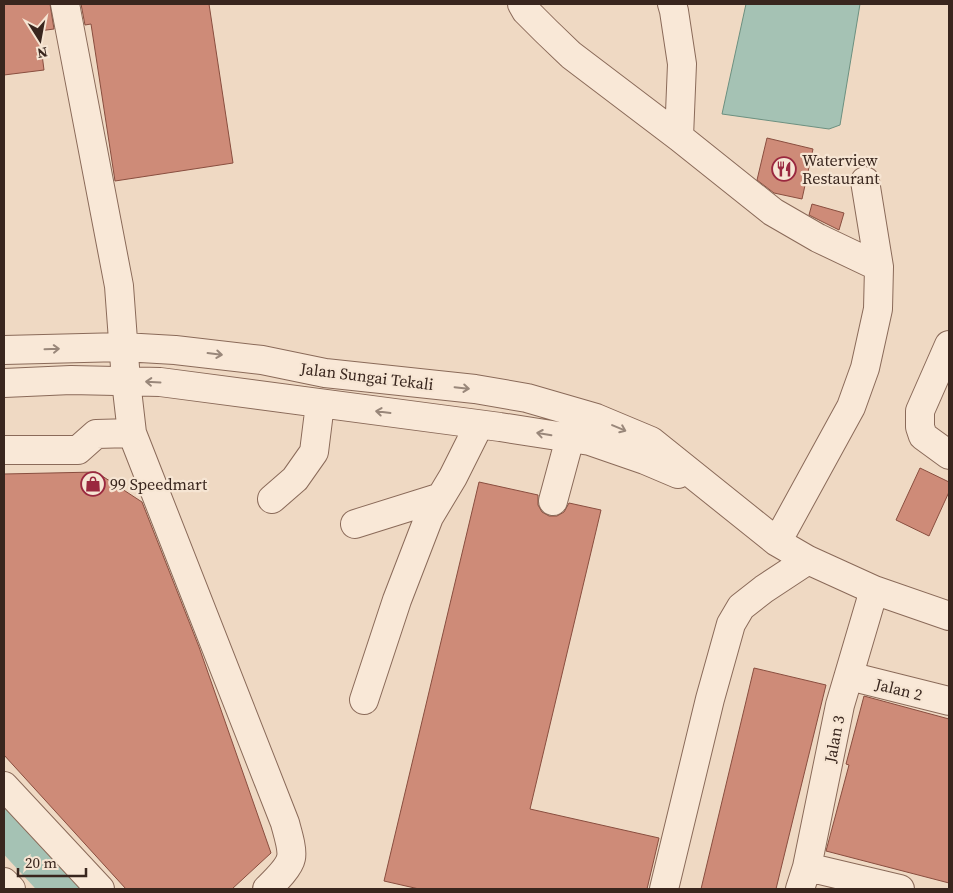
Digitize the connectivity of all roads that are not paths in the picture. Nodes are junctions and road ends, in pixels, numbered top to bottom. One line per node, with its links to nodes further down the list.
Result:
1 (65, 4): 8 (street)
2 (522, 4): 4 (street)
3 (672, 4): 4 (street)
4 (679, 137): 6 (street)
5 (864, 180): 6 (street)
6 (879, 266): 23 (street)
7 (949, 345): 17 (street)
8 (123, 346): 9 (street, Jalan Sungai Tekali, one-way to 8); 10 (street); 18 (street, Jalan Sungai Tekali, one-way to 18)
9 (4, 350)
10 (126, 381): 11 (street, Jalan Sungai Tekali); 12 (street, Jalan Sungai Tekali, one-way to 10); 14 (street)
11 (4, 384)
12 (320, 404): 13 (street, Jalan Sungai Tekali, one-way to 12); 20 (street)
13 (479, 425): 15 (street, Jalan Sungai Tekali, one-way to 13); 19 (street)
14 (132, 433): 16 (street); 35 (street)
15 (570, 438): 18 (street, Jalan Sungai Tekali); 21 (street)
16 (4, 450)
17 (949, 455)
18 (707, 486): 23 (street, Jalan Sungai Tekali)
19 (441, 496): 22 (street); 28 (street)
20 (272, 499)
21 (553, 501)
22 (355, 524)
23 (777, 542): 24 (street, Jalan Sungai Tekali)
24 (808, 560): 25 (street, Jalan Sungai Tekali); 36 (street)
25 (874, 590): 26 (street, Jalan Sungai Tekali); 27 (street, Jalan 3)
26 (949, 616)
27 (848, 676): 29 (street, Jalan 2); 31 (street, Jalan 3)
28 (364, 700)
29 (949, 701)
30 (4, 786): 34 (street)
31 (804, 878): 37 (street)
32 (4, 882): 33 (street)
33 (11, 889)
34 (100, 889)
35 (267, 889)
36 (664, 889)
37 (900, 889)

